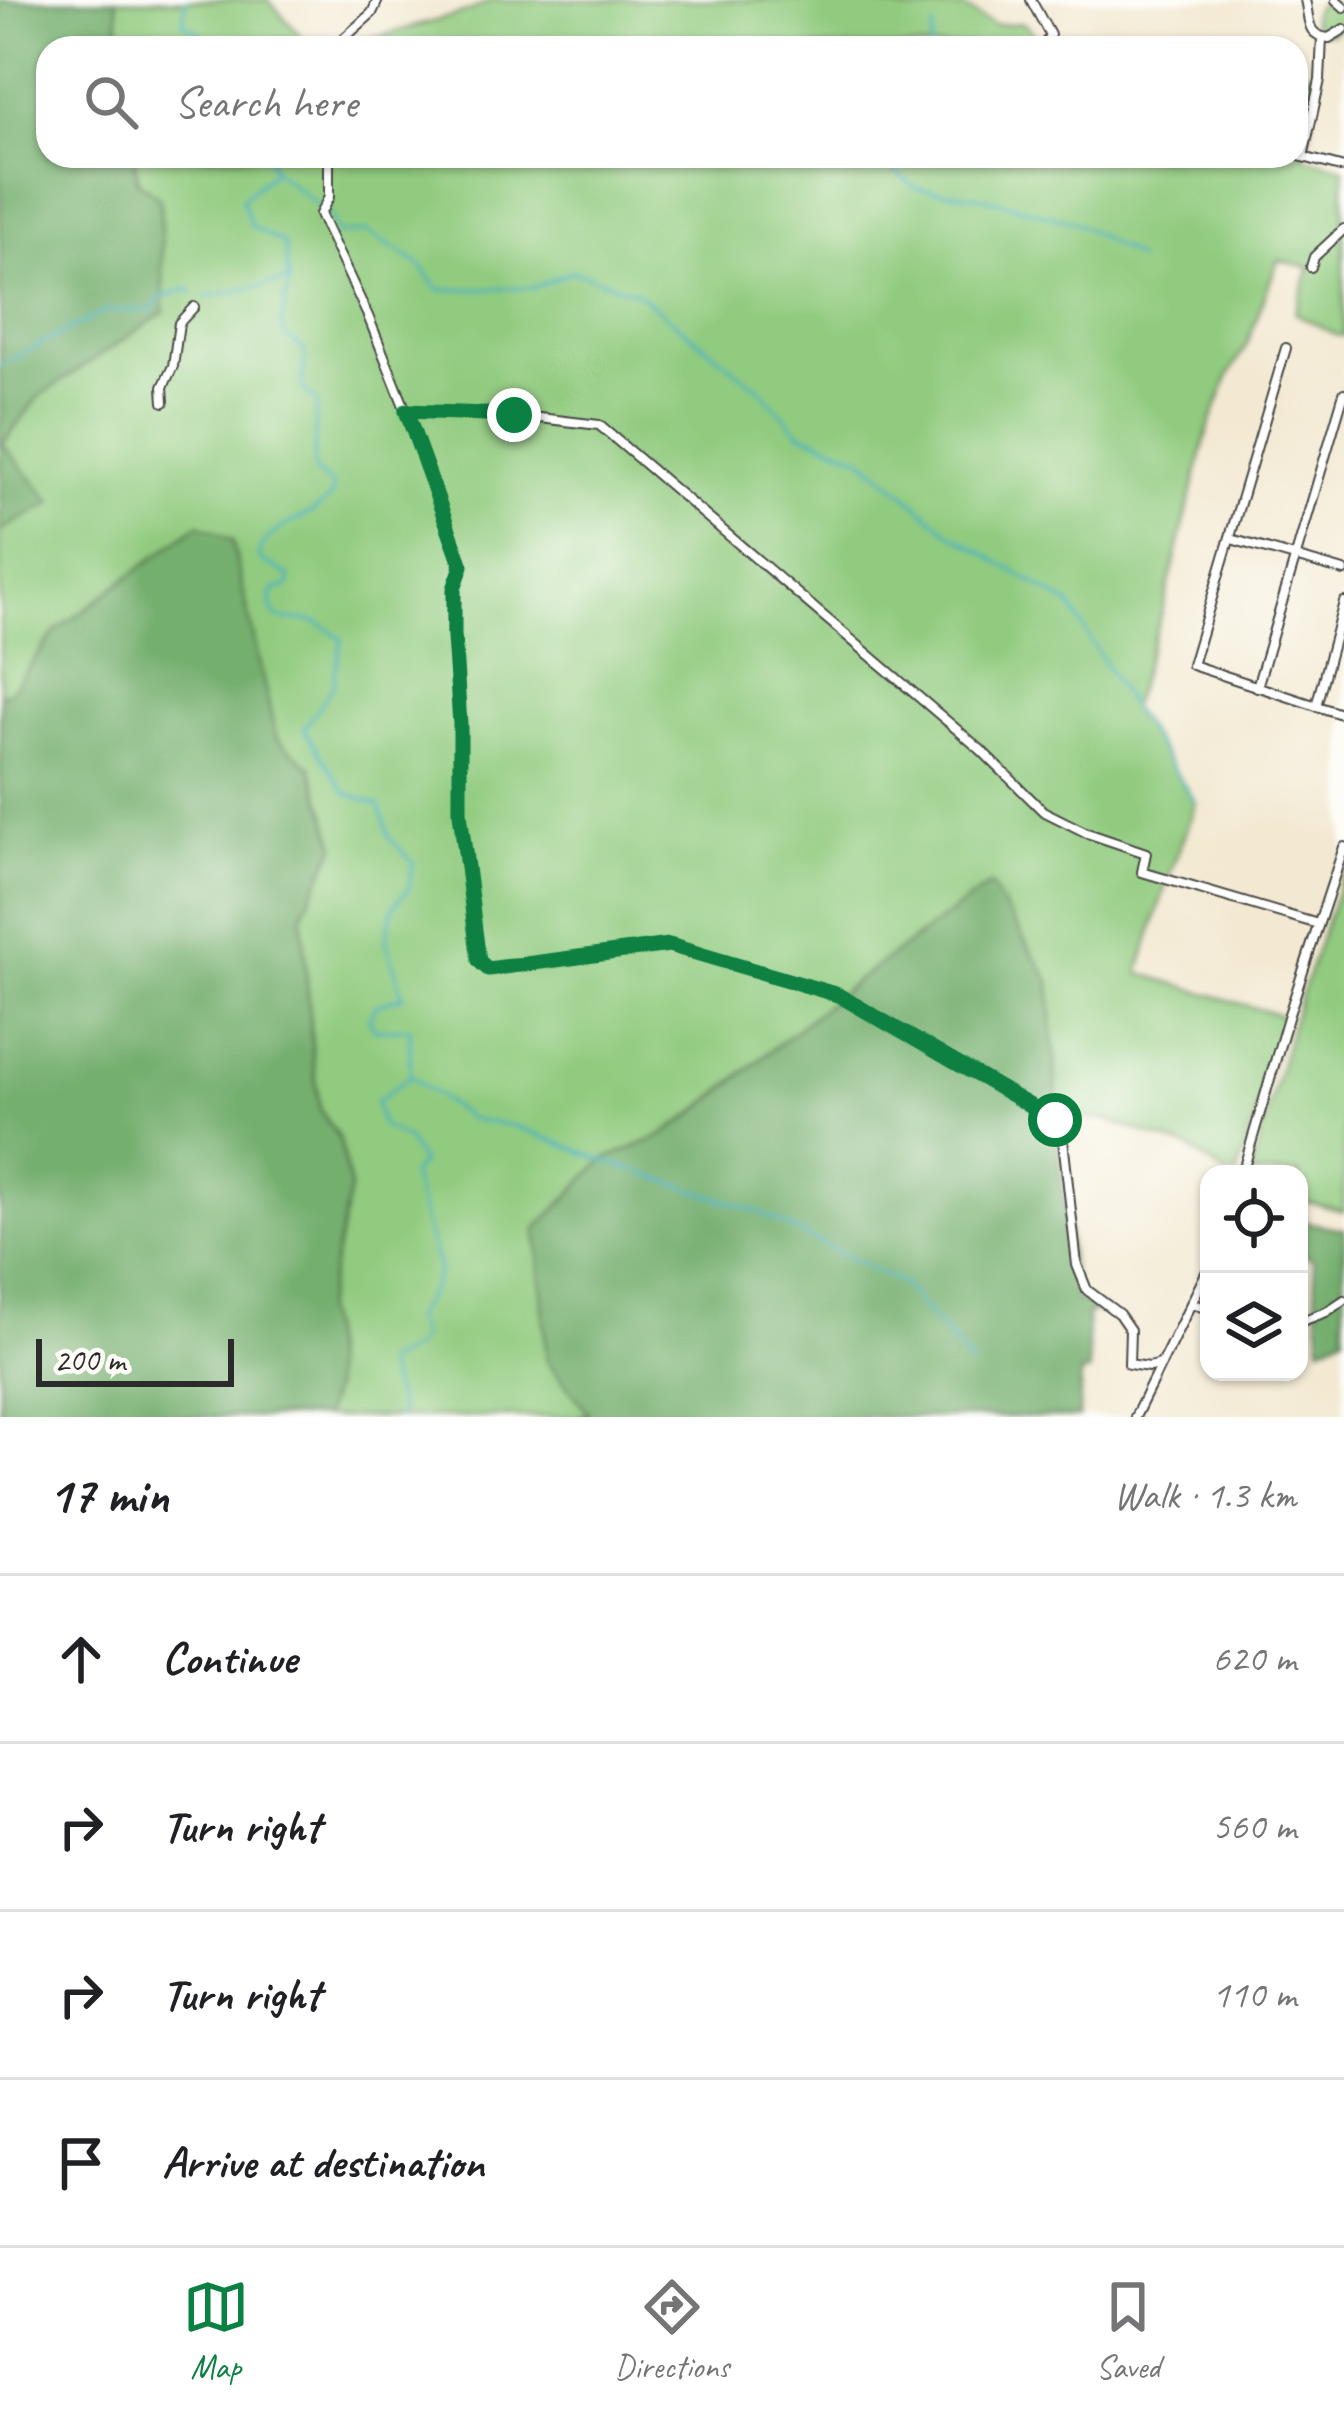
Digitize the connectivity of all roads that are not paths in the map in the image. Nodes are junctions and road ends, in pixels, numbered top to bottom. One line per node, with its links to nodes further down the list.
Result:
1 (378, 0): 7 (street)
2 (1031, 0): 8 (street)
3 (1336, 0): 5 (street)
4 (1310, 1): 9 (street)
5 (1344, 7)
6 (1344, 29): 9 (street)
7 (346, 36)
8 (1050, 36)
9 (1322, 38): 10 (street)
10 (1308, 126)
11 (1308, 158): 13 (street)
12 (329, 168): 20 (street)
13 (1344, 168)
14 (1344, 229): 15 (street)
15 (1310, 267)
16 (194, 307): 19 (street)
17 (1286, 348): 21 (street)
18 (1344, 393): 22 (street)
19 (164, 402)
20 (406, 411): 29 (street); 36 (street)
21 (1231, 539): 22 (street); 25 (street)
22 (1295, 558): 23 (street); 25 (street)
23 (1344, 571)
24 (1344, 602): 26 (street)
25 (1257, 687): 26 (street)
26 (1316, 706): 27 (street)
27 (1344, 715)
28 (1344, 847): 29 (street)
29 (1318, 924): 30 (street)
30 (1245, 1165)
31 (1206, 1273): 33 (street)
32 (1344, 1300): 35 (street)
33 (1192, 1303): 34 (street); 36 (street)
34 (1200, 1306)
35 (1308, 1319)
36 (1161, 1364): 37 (street)
37 (1135, 1417)

